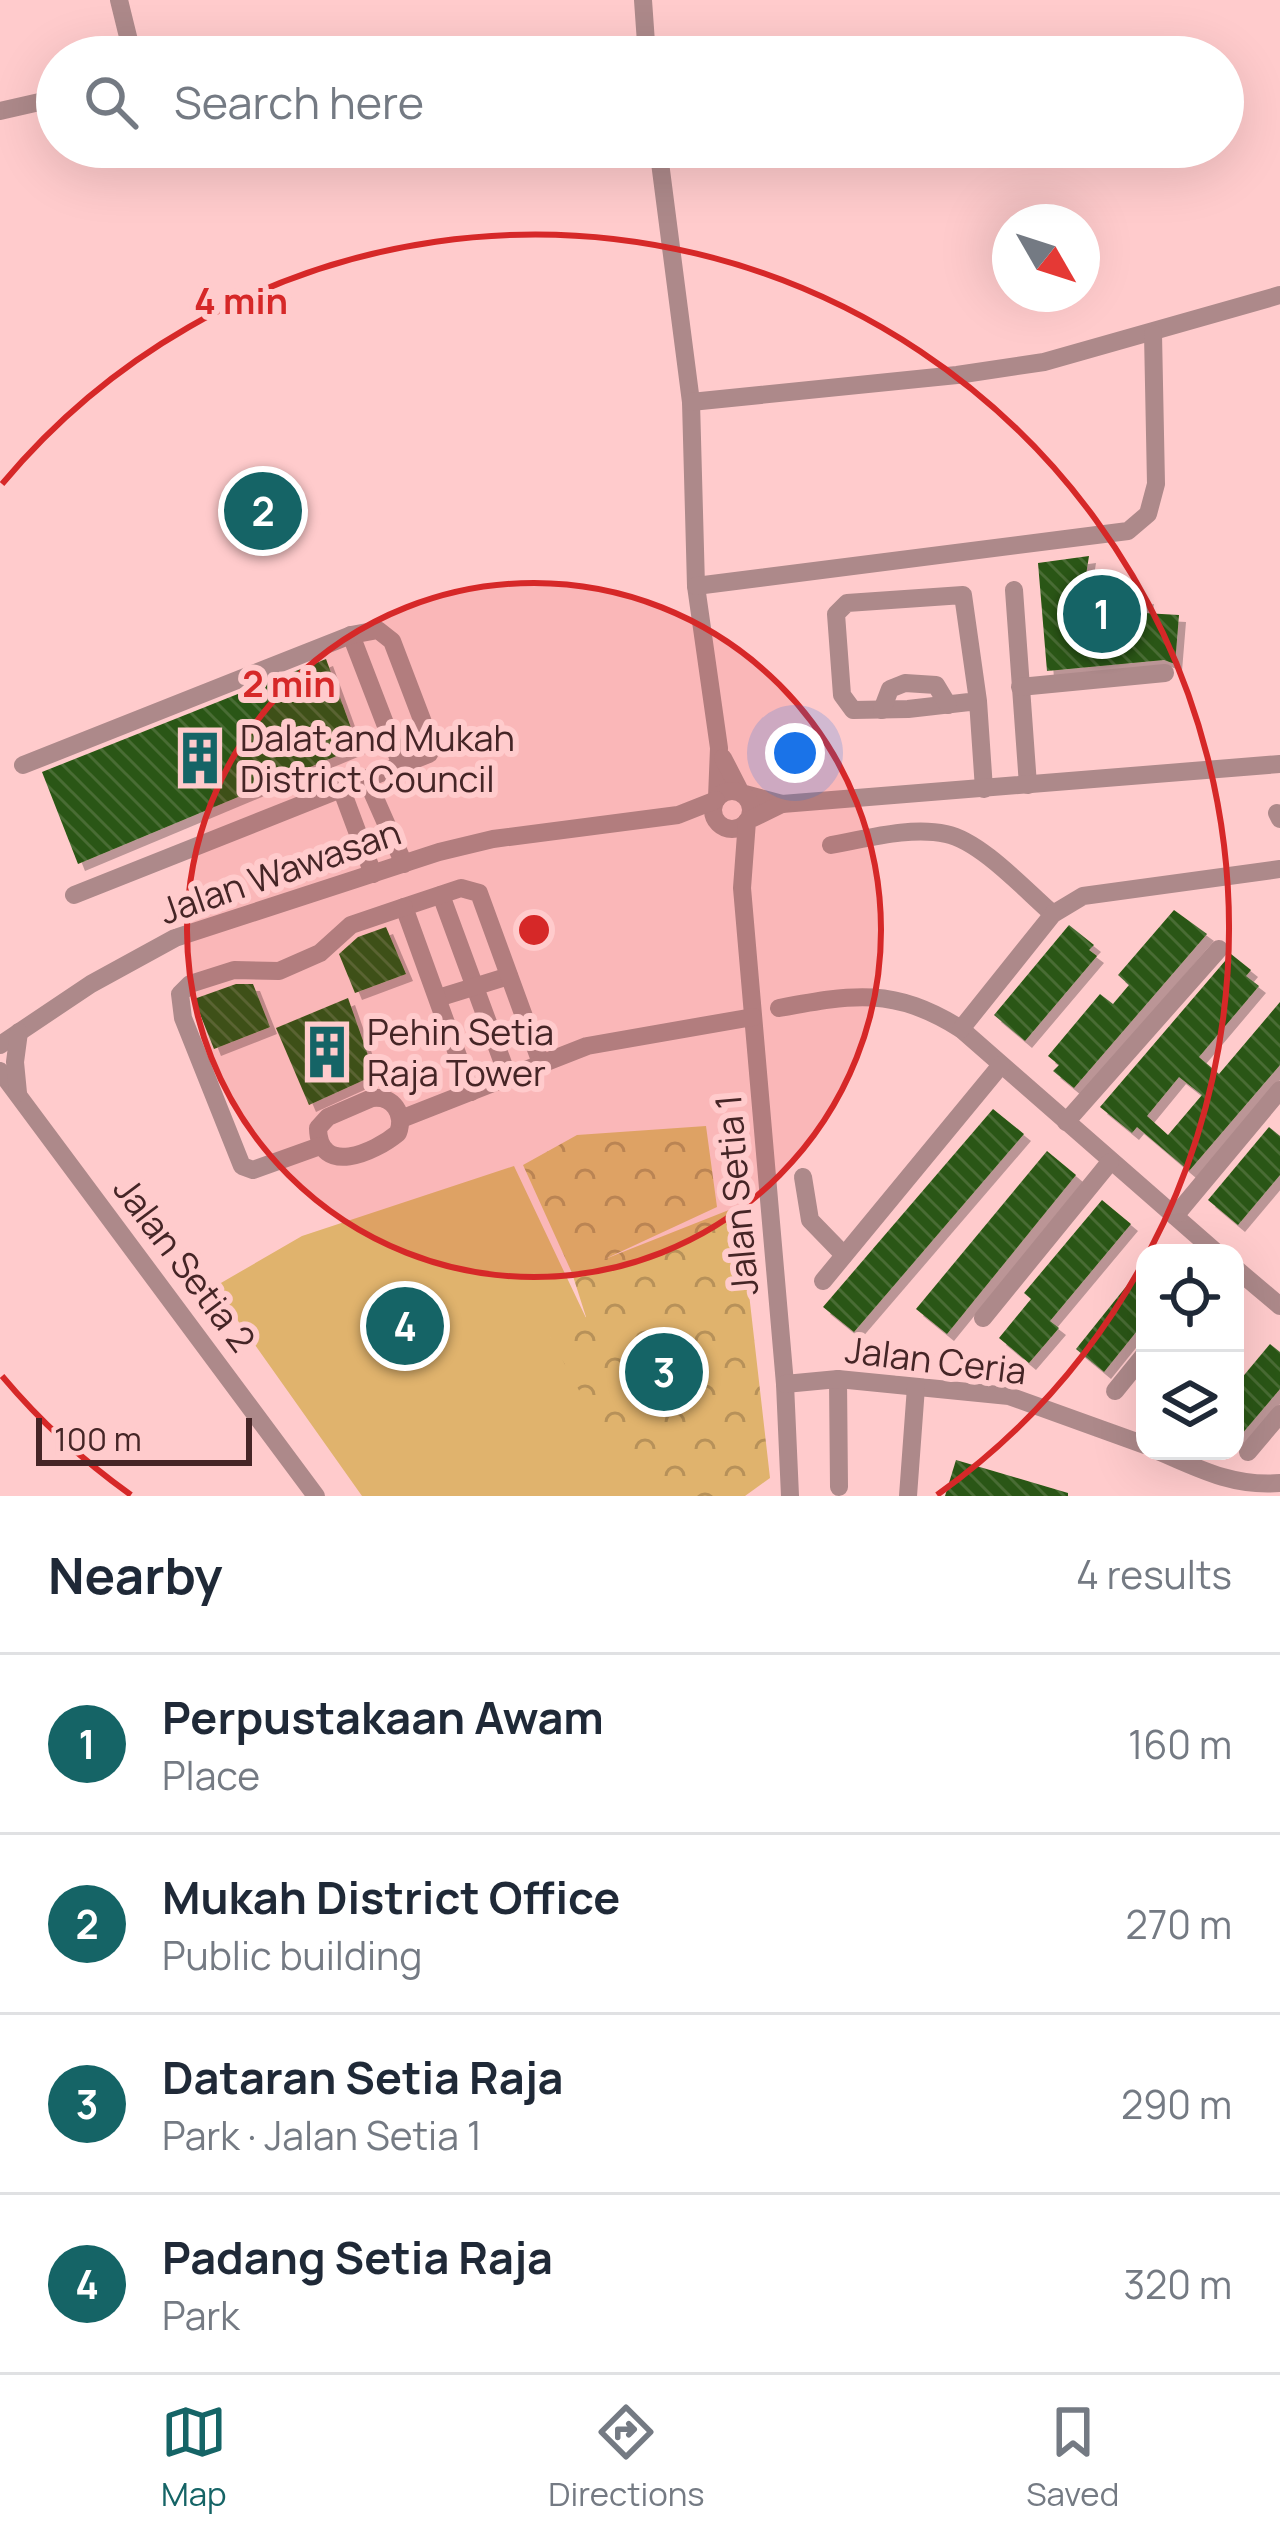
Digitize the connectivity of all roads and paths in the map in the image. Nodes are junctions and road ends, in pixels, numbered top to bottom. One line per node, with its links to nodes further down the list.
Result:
1 (119, 0): 3 (street)
2 (643, 0): 4 (street)
3 (128, 36)
4 (645, 36)
5 (36, 102): 6 (street)
6 (0, 110)
7 (661, 168): 10 (street)
8 (1280, 296): 9 (street)
9 (1153, 334): 10 (street); 11 (street)
10 (691, 402): 11 (street)
11 (696, 586): 17 (street)
12 (1014, 590): 15 (street)
13 (351, 634): 19 (street); 20 (street); 20 (street)
14 (1165, 673): 15 (street)
15 (1020, 687): 22 (street)
16 (978, 701): 16 (street); 24 (street)
17 (719, 748): 25 (street); 26 (street)
18 (1280, 764): 22 (street)
19 (23, 765)
20 (401, 765): 21 (street)
21 (366, 778): 23 (street); 32 (street)
22 (1028, 785): 24 (street)
23 (341, 788): 34 (street); 36 (street)
24 (984, 789): 27 (street)
25 (740, 793): 26 (street); 27 (street); 29 (street)
26 (717, 799): 28 (street, Jalan Wawasan); 30 (street)
27 (782, 805): 29 (street)
28 (678, 815): 30 (street, Jalan Wawasan); 32 (street, Jalan Wawasan)
29 (747, 821): 30 (street); 35 (street, Jalan Setia 1)
30 (722, 826): 35 (street, Jalan Setia 1)
31 (831, 845): 39 (street)
32 (404, 864): 34 (street, Jalan Wawasan)
33 (1280, 868): 39 (street)
34 (373, 874): 47 (street, Jalan Wawasan)
35 (742, 888): 45 (street, Jalan Setia 1)
36 (74, 895)
37 (441, 895): 38 (street); 41 (street); 42 (street)
38 (404, 907): 43 (street); 58 (street)
39 (1054, 914): 46 (street)
40 (1219, 949): 57 (street)
41 (509, 976): 42 (street); 49 (street)
42 (475, 987): 43 (street); 52 (street)
43 (438, 998): 55 (street)
44 (779, 1009): 46 (street)
45 (753, 1017): 49 (street); 70 (street, Jalan Setia 1)
46 (961, 1029): 50 (street)
47 (10, 1033): 48 (street, Jalan Wawasan); 54 (street)
48 (0, 1046)
49 (541, 1064): 52 (street)
50 (1001, 1065): 57 (street); 63 (street)
51 (0, 1071): 54 (street, Jalan Setia 2)
52 (508, 1077): 55 (street)
53 (1280, 1090): 61 (street)
54 (9, 1092): 79 (street, Jalan Setia 2)
55 (471, 1092): 56 (street)
56 (401, 1119): 58 (street); 58 (street)
57 (1066, 1122): 59 (street)
58 (320, 1146)
59 (1110, 1162): 61 (street); 67 (street)
60 (803, 1177): 63 (street)
61 (1175, 1216): 62 (street)
62 (1207, 1244)
63 (844, 1255): 65 (street)
64 (1244, 1276): 66 (street)
65 (823, 1281)
66 (1280, 1306)
67 (983, 1318)
68 (1136, 1365): 72 (street)
69 (838, 1379): 70 (street, Jalan Ceria); 71 (street, Jalan Ceria); 78 (street)
70 (785, 1384): 80 (street, Jalan Setia 1)
71 (916, 1387): 74 (street, Jalan Ceria); 81 (street)
72 (1115, 1391)
73 (1280, 1414): 75 (street)
74 (1136, 1442)
75 (1248, 1453)
76 (1179, 1460): 77 (street)
77 (1280, 1483)
78 (839, 1487)
79 (316, 1496)
80 (790, 1496)
81 (908, 1496)

